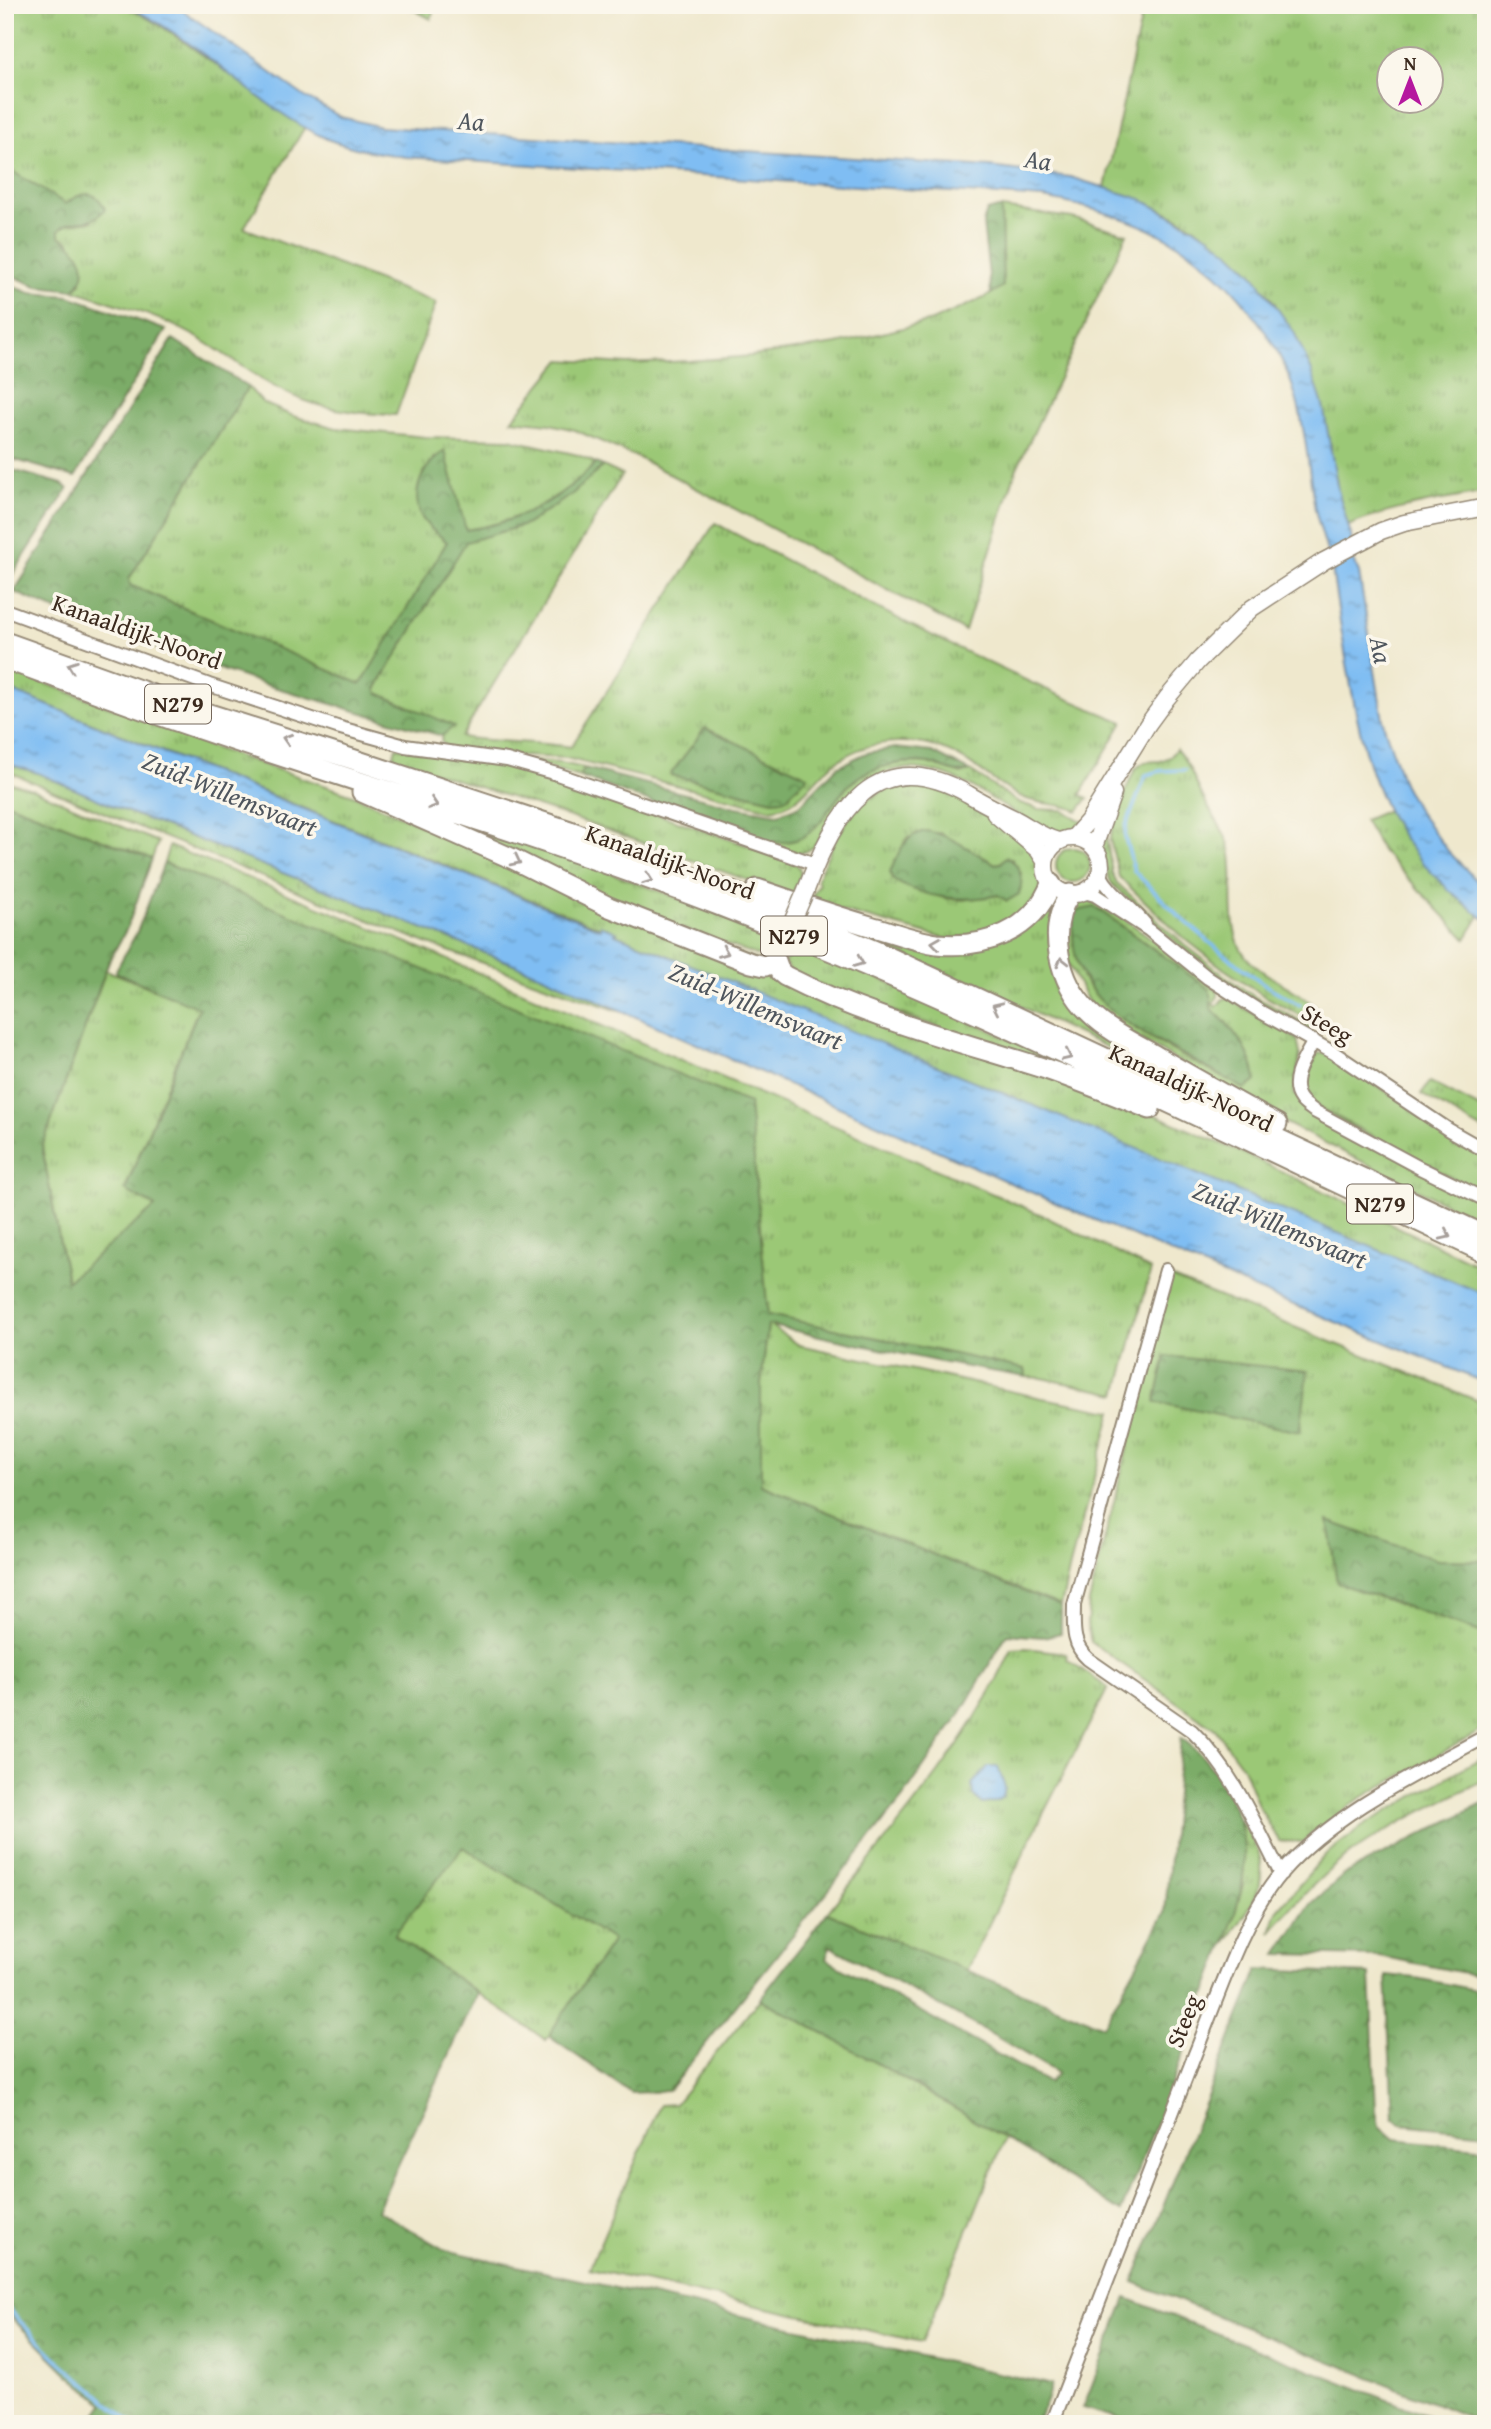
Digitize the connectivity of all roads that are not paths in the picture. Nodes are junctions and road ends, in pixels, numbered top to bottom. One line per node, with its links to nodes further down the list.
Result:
1 (1486, 507): 6 (main road)
2 (5, 610): 12 (street, Kanaaldijk-Noord)
3 (5, 642): 11 (highway, Kanaaldijk-Noord / N279, one-way to 3)
4 (5, 659): 5 (highway, Kanaaldijk-Noord / N279)
5 (298, 761): 17 (highway, N279, one-way to 17); 20 (highway, Kanaaldijk-Noord / N279, one-way to 20)
6 (1115, 780): 8 (main road); 9 (main road)
7 (986, 805): 8 (main road); 10 (main road); 12 (main road)
8 (1066, 839): 9 (main road); 10 (main road)
9 (1094, 847): 13 (main road)
10 (1045, 861): 14 (main road)
11 (658, 863): 14 (highway, N279, one-way to 11); 21 (highway, Kanaaldijk-Noord / N279, one-way to 11)
12 (815, 864): 17 (main road, bridge)
13 (1100, 874): 15 (main road); 16 (street, Steeg)
14 (1051, 884): 15 (main road)
15 (1077, 893): 16 (street, Steeg); 21 (highway, N279, one-way to 15)
16 (1149, 929): 18 (street, Steeg)
17 (778, 954): 20 (highway, N279)
18 (1314, 1041): 19 (street, Steeg); 22 (street, Kanaaldijk-Noord)
19 (1486, 1151)
20 (1274, 1154): 24 (highway, Kanaaldijk-Noord / N279, one-way to 24)
21 (1326, 1160): 23 (highway, Kanaaldijk-Noord / N279)
22 (1486, 1200)
23 (1486, 1236)
24 (1486, 1253)
25 (1166, 1270): 27 (street)
26 (1486, 1736): 27 (street, Steeg)
27 (1281, 1874): 28 (street, Steeg)
28 (1052, 2424)

